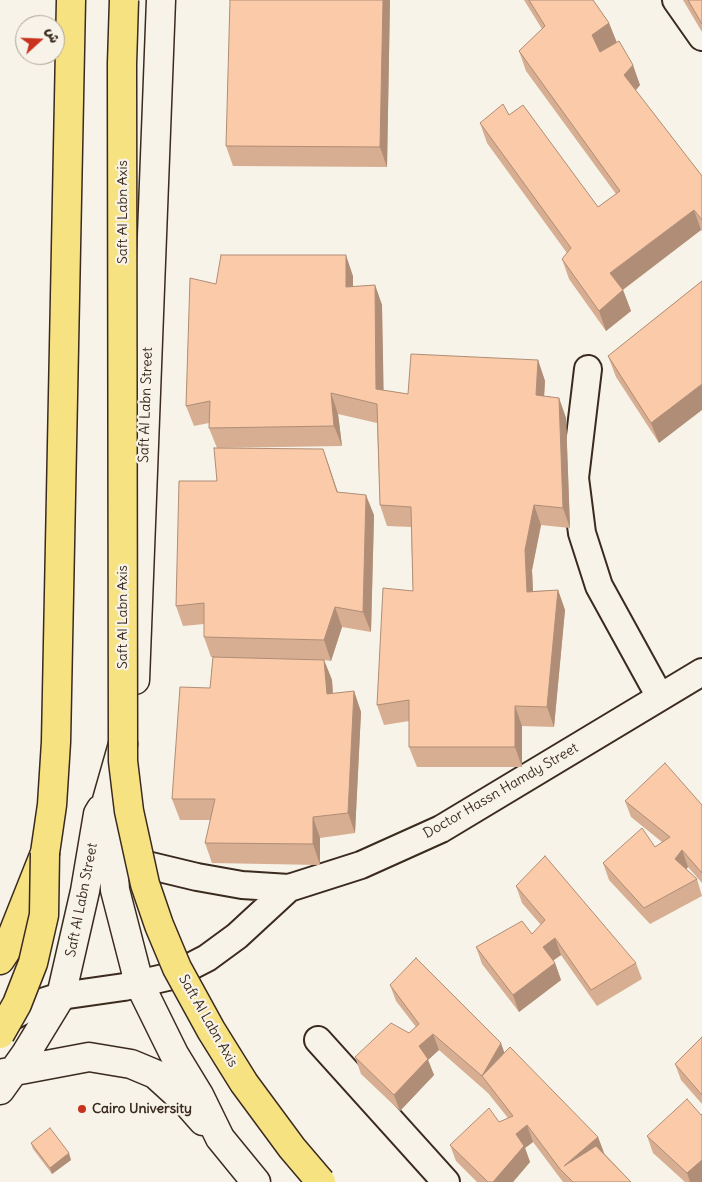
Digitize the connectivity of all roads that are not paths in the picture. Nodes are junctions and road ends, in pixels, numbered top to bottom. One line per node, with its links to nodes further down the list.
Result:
1 (72, 0): 10 (main road)
2 (124, 0): 22 (main road, Saft Al Labn Axis, bridge)
3 (162, 0): 9 (street, Saft Al Labn Street)
4 (676, 0): 5 (street)
5 (702, 37)
6 (588, 370): 8 (street)
7 (702, 672): 8 (street, Doctor Hassn Hamdy Street)
8 (660, 697): 12 (street, Doctor Hassn Hamdy Street)
9 (105, 807): 11 (street, Saft Al Labn Street); 15 (street, Saft Al Labn Street)
10 (46, 853): 13 (main road, bridge); 17 (main road, bridge)
11 (112, 856): 12 (street, Doctor Hassn Hamdy Street); 14 (street, Saft Al Labn Street)
12 (289, 888): 14 (street, Doctor Hassn Hamdy Street)
13 (0, 960)
14 (139, 983): 15 (street, Doctor Hassn Hamdy Street); 20 (street, Saft Al Labn Street)
15 (61, 996): 16 (street, Doctor Hassn Hamdy Street); 19 (street, Saft Al Labn Street)
16 (0, 1023)
17 (0, 1034)
18 (318, 1040): 23 (street)
19 (4, 1078): 20 (street)
20 (220, 1138): 21 (street)
21 (256, 1182)
22 (321, 1182)
23 (446, 1182)

